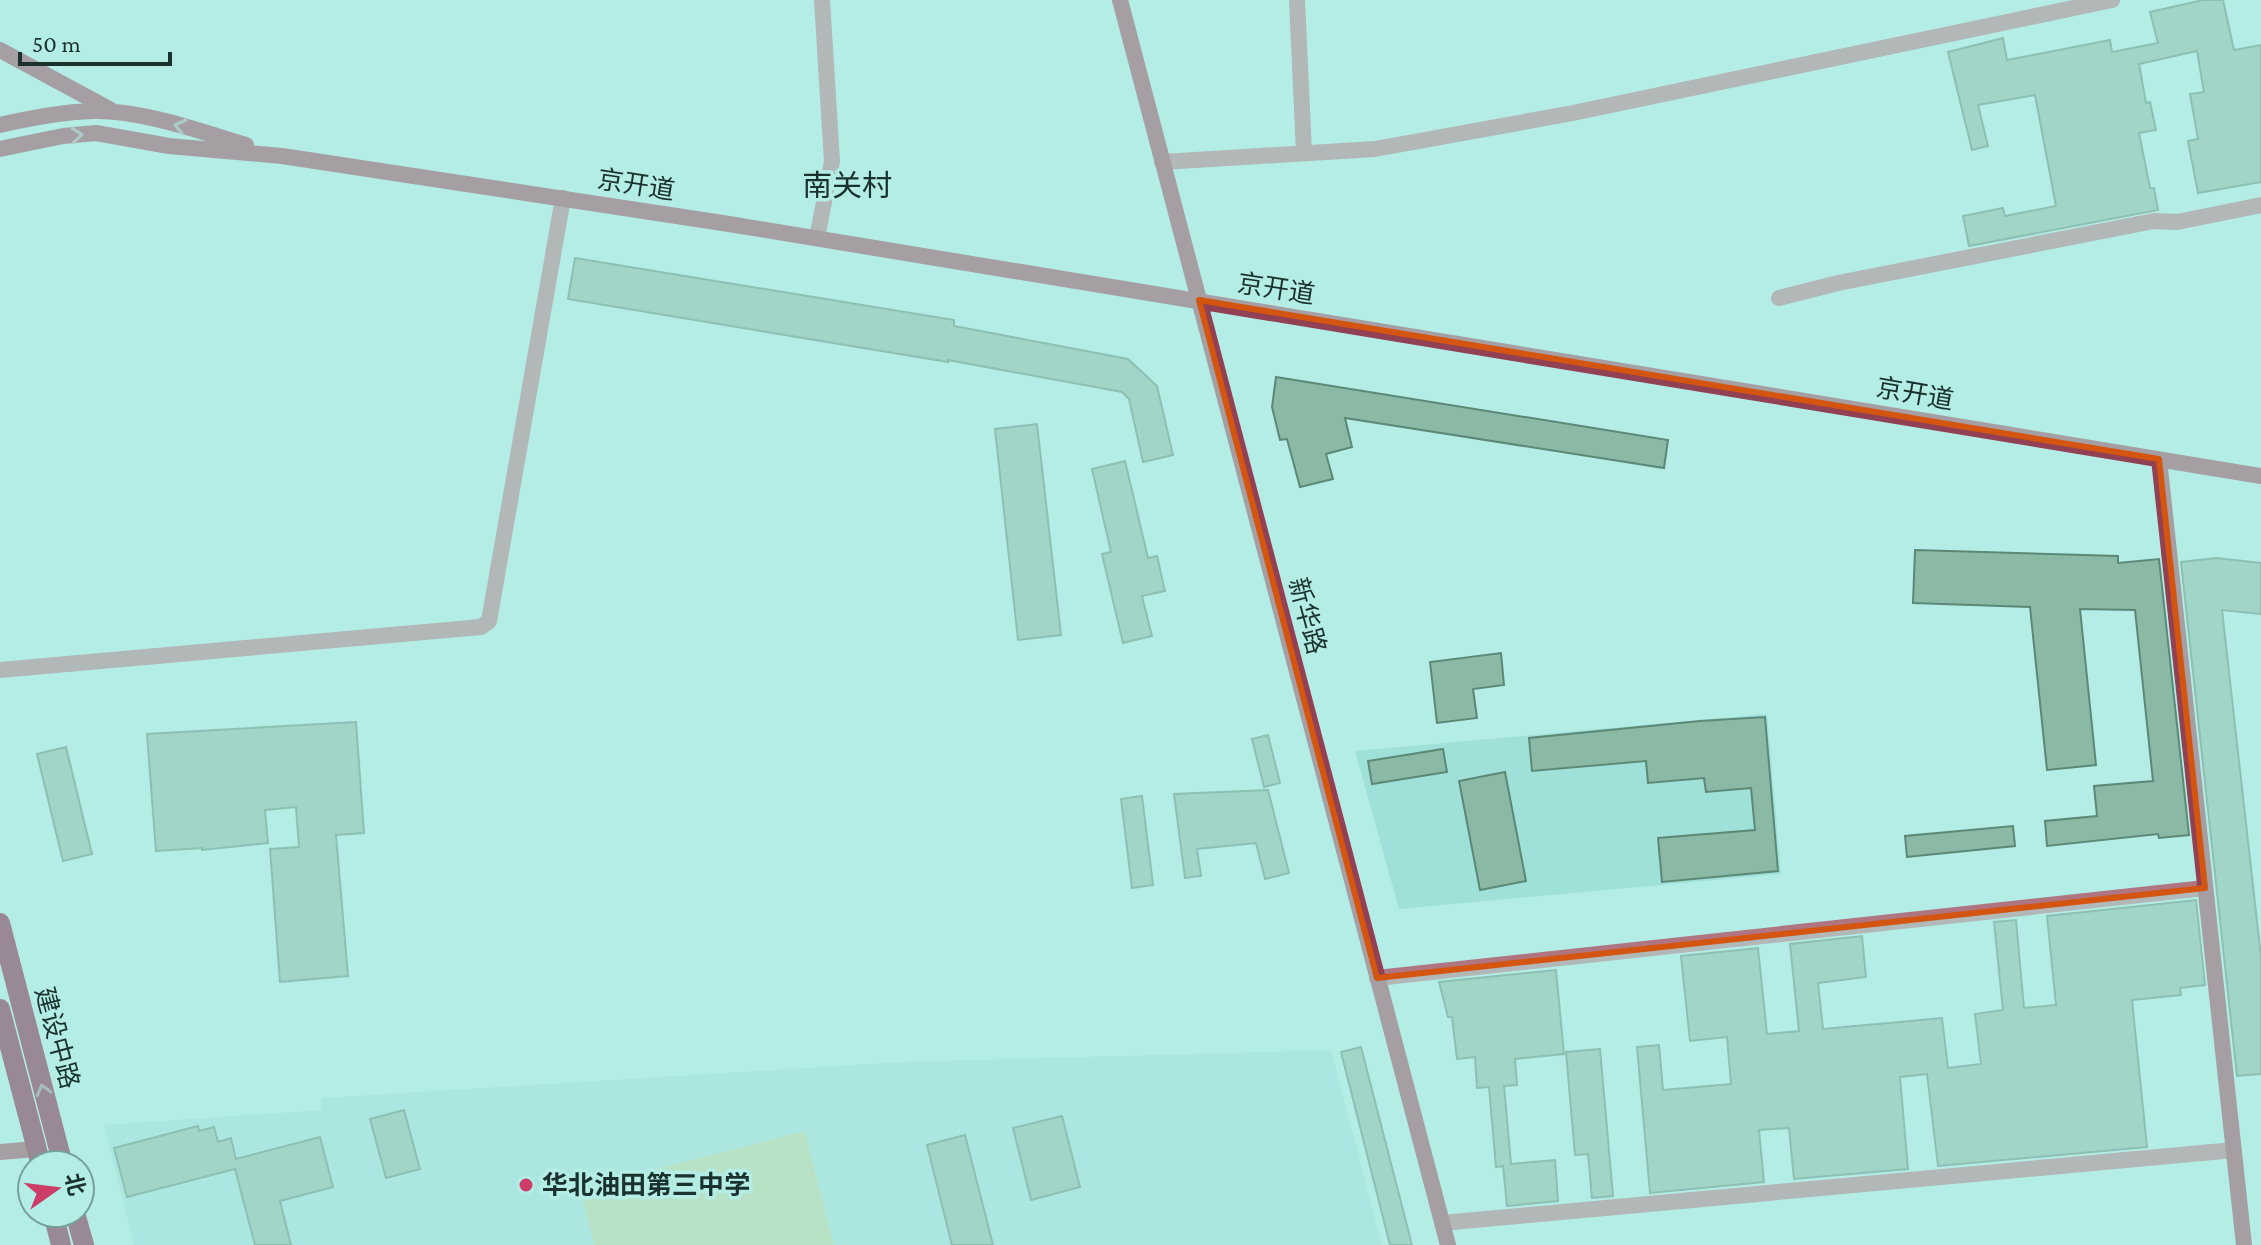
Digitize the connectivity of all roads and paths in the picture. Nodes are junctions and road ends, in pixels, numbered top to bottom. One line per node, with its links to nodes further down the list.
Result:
1 (822, 0): 14 (street)
2 (1120, 0): 11 (main road, 新华路)
3 (1297, 0): 9 (street)
4 (2103, 1): 9 (street)
5 (0, 50): 6 (main road)
6 (120, 114): 7 (main road); 10 (main road, one-way to 6)
7 (0, 125)
8 (0, 149): 10 (main road, one-way to 10)
9 (1304, 153): 11 (street)
10 (282, 156): 12 (main road, 京开道)
11 (1162, 162): 16 (main road, 新华路)
12 (563, 198): 14 (main road, 京开道); 19 (street)
13 (2261, 205): 15 (street)
14 (817, 238): 16 (main road, 京开道)
15 (1779, 298)
16 (1199, 300): 17 (main road, 京开道); 22 (main road, 新华路)
17 (2159, 459): 18 (main road, 京开道); 20 (main road)
18 (2261, 476)
19 (0, 670)
20 (2205, 888): 22 (street); 26 (main road)
21 (0, 923): 25 (main road, 建设中路, one-way to 21)
22 (1377, 978): 27 (main road, 新华路)
23 (0, 1009): 24 (main road, 建设中路)
24 (36, 1149)
25 (59, 1149)
26 (2234, 1150): 27 (street); 29 (main road)
27 (1442, 1223): 28 (main road, 新华路)
28 (1448, 1245)
29 (2244, 1245)

